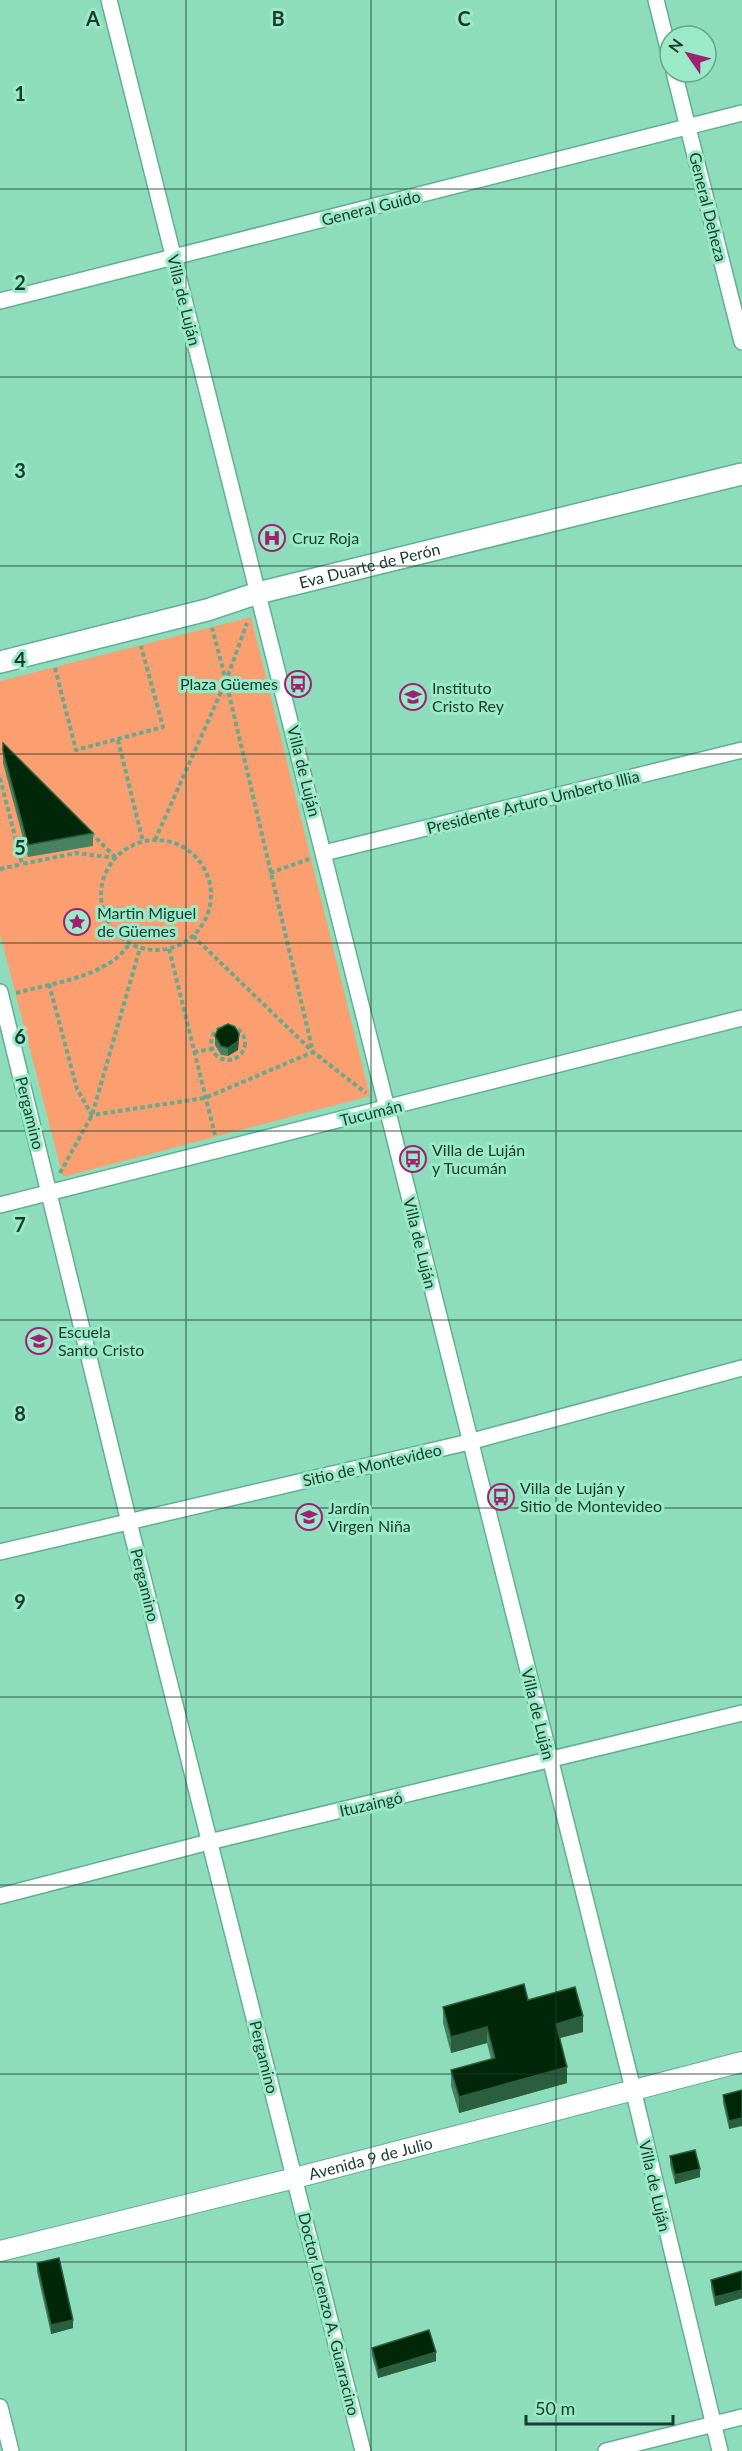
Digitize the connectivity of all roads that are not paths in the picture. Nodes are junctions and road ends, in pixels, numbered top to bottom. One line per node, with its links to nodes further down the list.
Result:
1 (109, 0): 7 (street, Villa de Luján)
2 (656, 0): 3 (street)
3 (662, 24)
4 (677, 84): 6 (street, General Deheza)
5 (742, 113): 6 (street, General Guido)
6 (687, 127): 7 (street, General Guido); 9 (street, General Deheza)
7 (174, 259): 8 (street, General Guido); 11 (street, Villa de Luján)
8 (0, 301)
9 (742, 342)
10 (742, 474): 11 (main road, Eva Duarte de Perón)
11 (258, 592): 12 (main road, Eva Duarte de Perón); 14 (street, Villa de Luján)
12 (0, 662)
13 (742, 750): 14 (street, Presidente Arturo Umberto Illia)
14 (324, 853): 17 (street, Villa de Luján)
15 (1, 994): 18 (street, Pergamino)
16 (742, 1018): 17 (street, Tucumán)
17 (387, 1109): 18 (street, Tucumán); 21 (street, Villa de Luján)
18 (49, 1193): 19 (street, Tucumán); 22 (street, Pergamino)
19 (0, 1204)
20 (742, 1368): 21 (street, Sitio de Montevideo)
21 (469, 1442): 22 (street, Sitio de Montevideo); 25 (street, Villa de Luján)
22 (129, 1522): 23 (street, Sitio de Montevideo); 26 (street, Pergamino)
23 (0, 1552)
24 (742, 1713): 25 (street, Ituzaingó)
25 (550, 1759): 26 (street, Ituzaingó); 29 (street, Villa de Luján)
26 (209, 1842): 27 (street, Ituzaingó); 30 (street, Pergamino)
27 (0, 1896)
28 (742, 2062): 29 (street, Avenida 9 de Julio)
29 (633, 2089): 30 (street, Avenida 9 de Julio); 34 (street, Villa de Luján)
30 (295, 2178): 31 (street, Avenida 9 de Julio); 36 (street, Doctor Lorenzo A. Guarracino)
31 (0, 2251)
32 (0, 2407): 35 (street)
33 (742, 2417): 34 (street)
34 (712, 2424): 37 (street); 38 (street, Villa de Luján)
35 (11, 2451)
36 (363, 2451)
37 (606, 2451)
38 (720, 2451)

